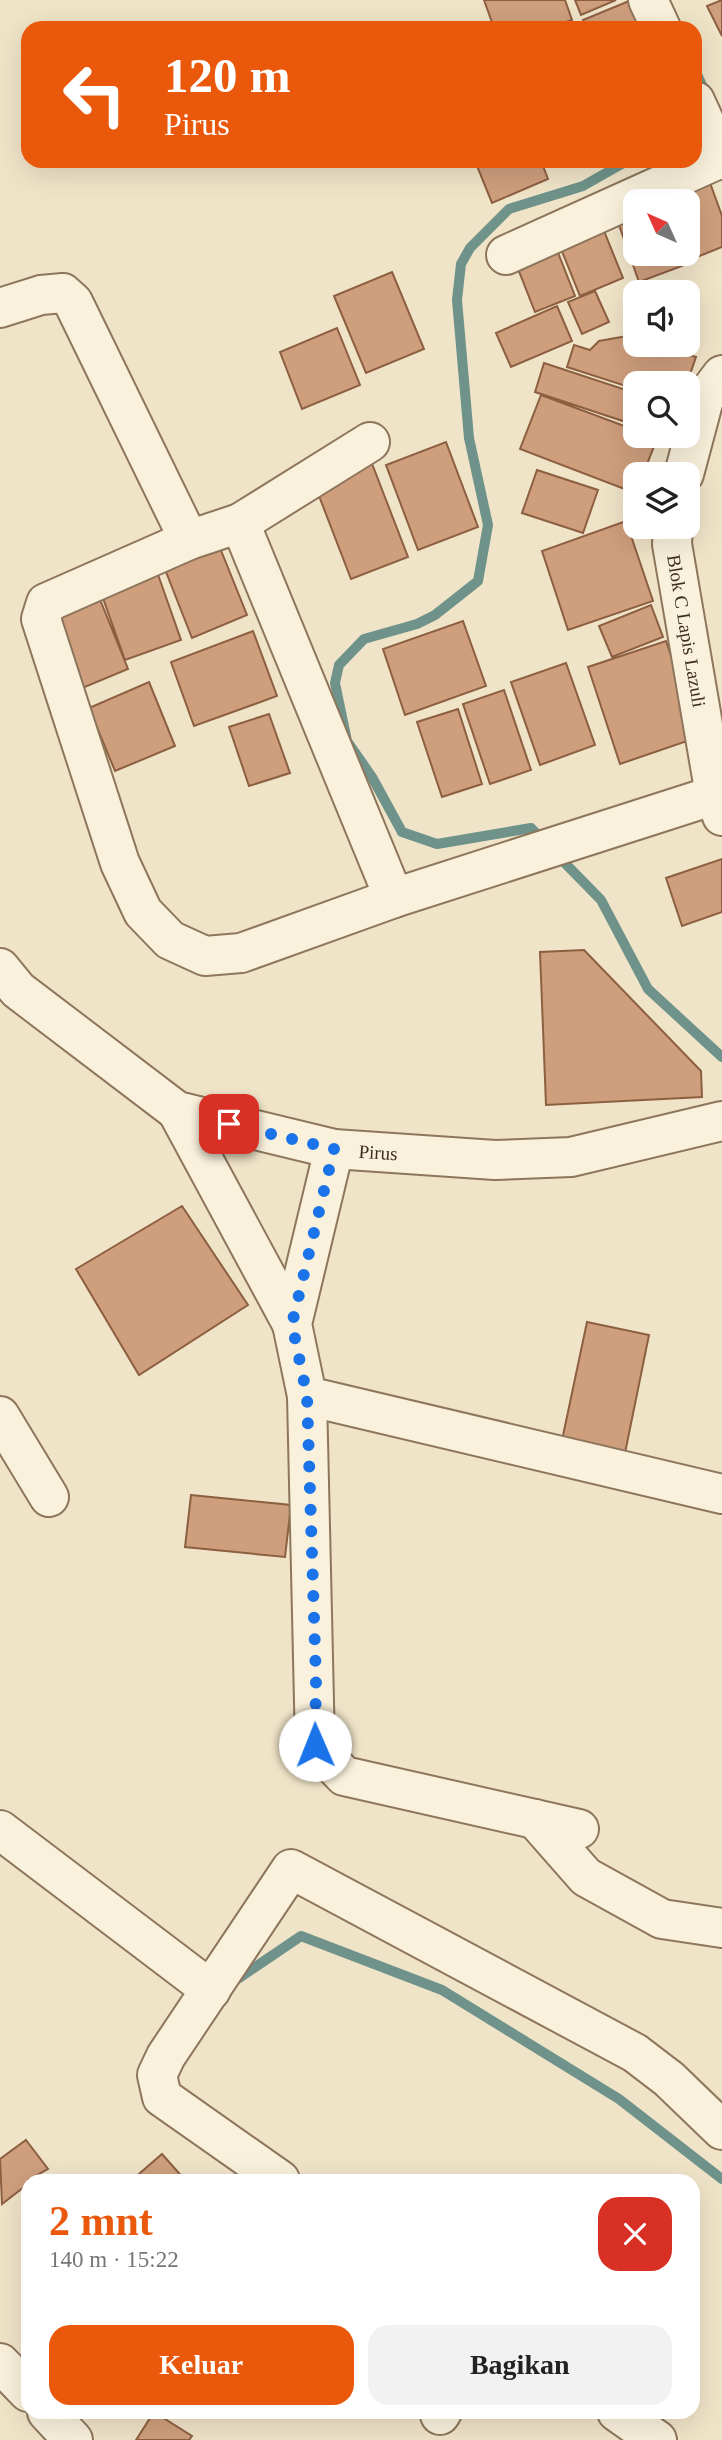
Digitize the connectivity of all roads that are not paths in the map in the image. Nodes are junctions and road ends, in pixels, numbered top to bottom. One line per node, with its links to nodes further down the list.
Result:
1 (648, 0): 2 (street)
2 (658, 21)
3 (702, 116): 4 (street)
4 (722, 159): 5 (street)
5 (702, 168)
6 (702, 168): 7 (street)
7 (506, 255)
8 (0, 307): 14 (street)
9 (722, 375): 11 (street)
10 (370, 442): 12 (street)
11 (687, 462)
12 (240, 523): 14 (street); 16 (street)
13 (672, 539): 15 (street, Blok C Lapis Lazuli)
14 (189, 540): 16 (street)
15 (719, 806): 16 (street)
16 (394, 898)
17 (6, 989): 18 (street, Pirus)
18 (177, 1111): 20 (street, Pirus); 21 (street)
19 (722, 1121): 20 (street, Pirus)
20 (334, 1149): 21 (street)
21 (292, 1324): 22 (street)
22 (307, 1396): 24 (street); 26 (street)
23 (0, 1416): 25 (street)
24 (722, 1494)
25 (49, 1497)
26 (535, 1819): 27 (street); 29 (street)
27 (579, 1829)
28 (0, 1830): 30 (street)
29 (722, 1928)
30 (211, 1990): 31 (street); 32 (street)
31 (722, 2130)
32 (271, 2174)
33 (0, 2363): 34 (street)
34 (21, 2385)
35 (54, 2419): 37 (street)
36 (627, 2419): 38 (street)
37 (73, 2440)
38 (657, 2440)

